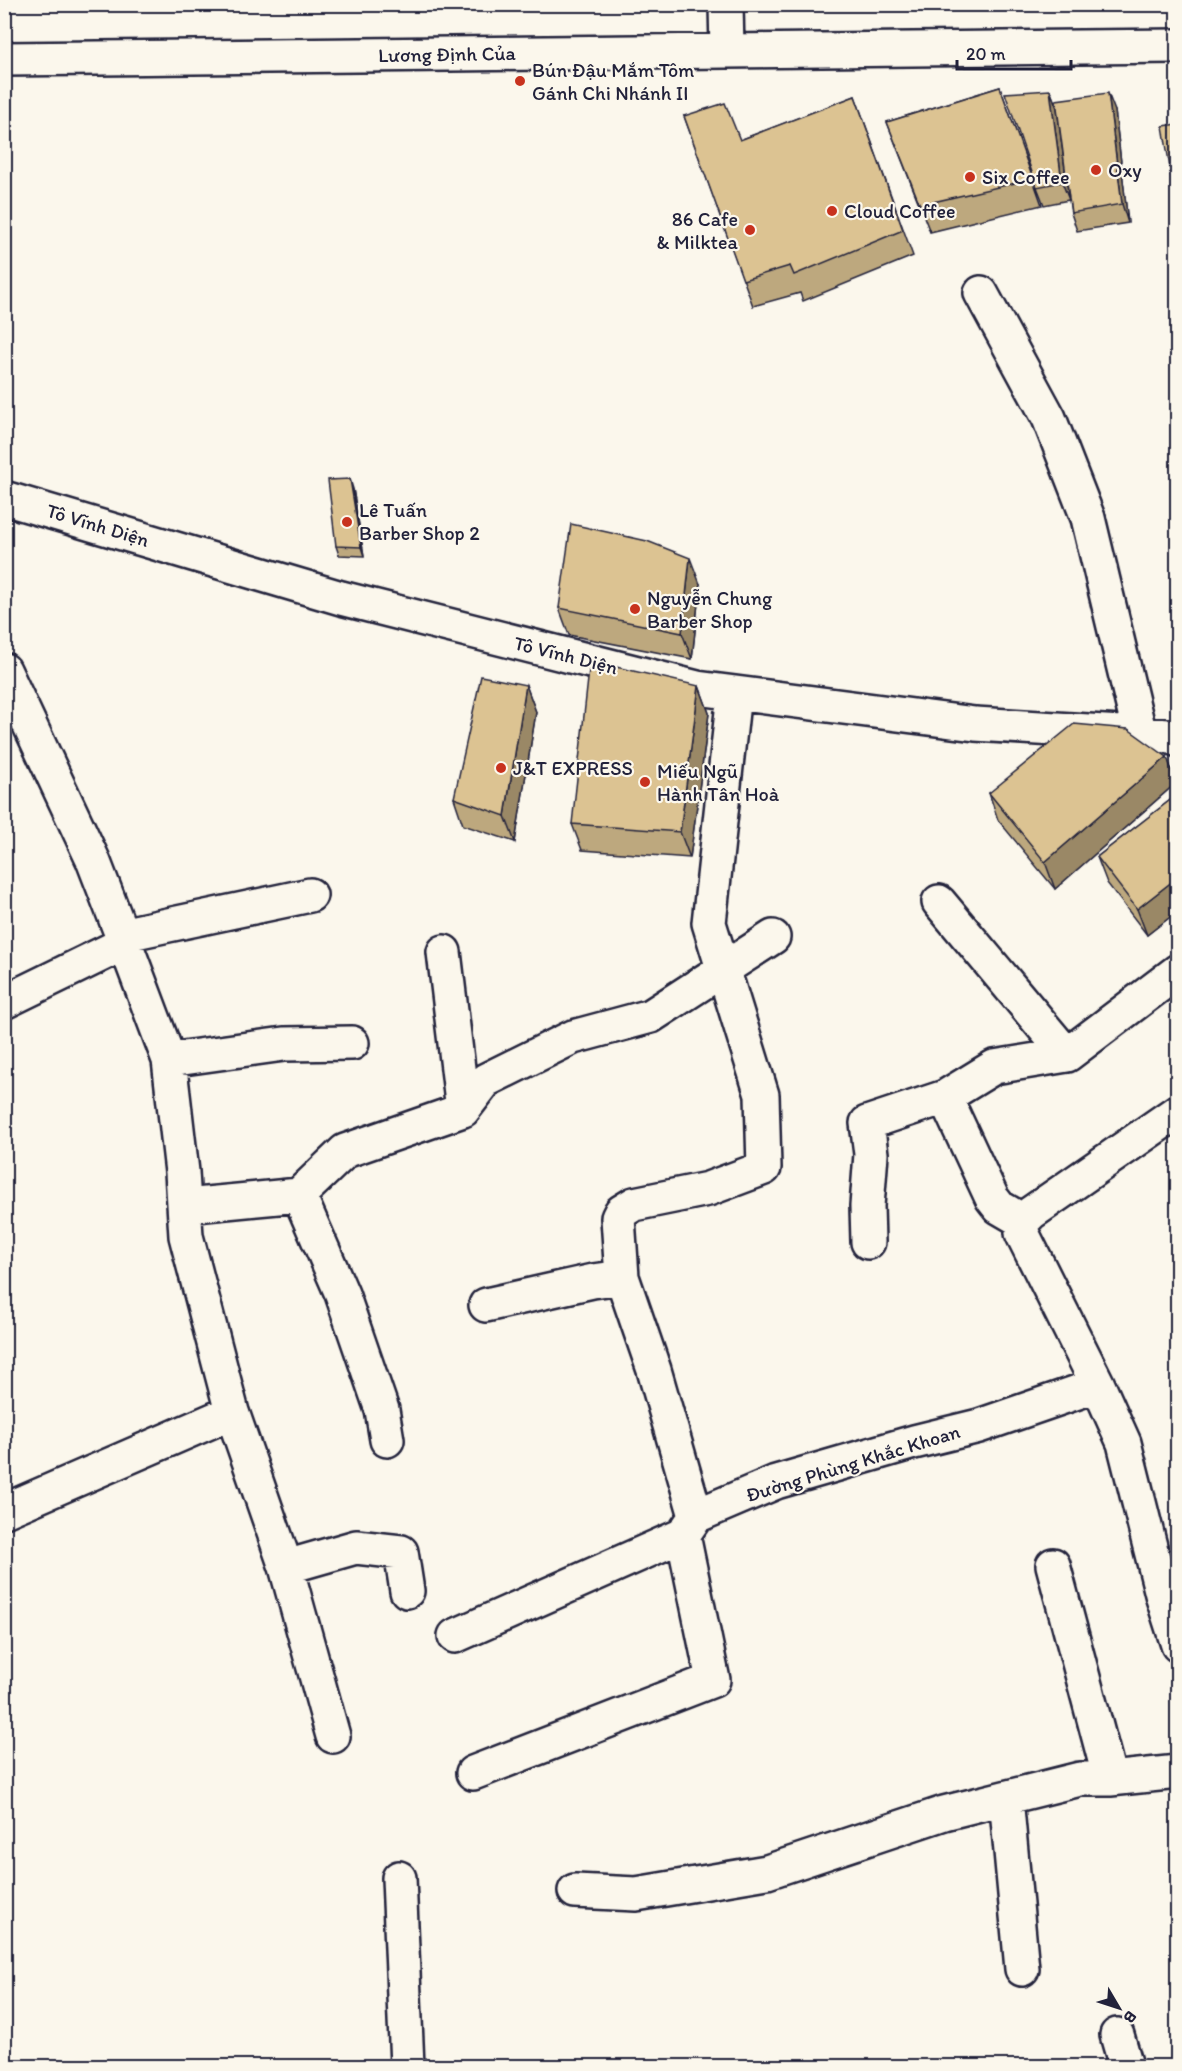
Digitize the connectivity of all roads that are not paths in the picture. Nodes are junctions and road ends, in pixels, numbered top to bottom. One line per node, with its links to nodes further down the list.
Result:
1 (726, 4): 3 (street)
2 (1178, 46): 3 (street, Lương Định Của)
3 (727, 51): 4 (street, Lương Định Của)
4 (4, 59)
5 (981, 293): 9 (street)
6 (4, 498): 8 (street, Tô Vĩnh Diện)
7 (4, 670): 14 (street)
8 (734, 693): 9 (street, Tô Vĩnh Diện); 16 (street)
9 (1140, 735): 10 (street, Tô Vĩnh Diện)
10 (1178, 740)
11 (310, 895): 14 (street)
12 (939, 902): 20 (street)
13 (773, 937): 16 (street)
14 (122, 939): 18 (street); 21 (street)
15 (444, 952): 23 (street)
16 (723, 970): 23 (street); 29 (street)
17 (1178, 971): 20 (street)
18 (4, 1002)
19 (352, 1043): 21 (street)
20 (1067, 1055): 22 (street)
21 (170, 1060): 26 (street)
22 (945, 1097): 27 (street); 28 (street)
23 (463, 1110): 25 (street)
24 (1178, 1111): 27 (street)
25 (299, 1195): 26 (street); 33 (street)
26 (185, 1206): 32 (street)
27 (1023, 1221): 31 (street)
28 (868, 1242)
29 (622, 1277): 30 (street); 35 (street)
30 (486, 1305)
31 (1098, 1385): 35 (street, Đường Phùng Khắc Khoan); 40 (street)
32 (232, 1412): 34 (street); 37 (street)
33 (387, 1440)
34 (4, 1511)
35 (689, 1526): 39 (street, Đường Phùng Khắc Khoan); 43 (street)
36 (1053, 1565): 44 (street)
37 (286, 1567): 38 (street); 41 (street)
38 (407, 1591)
39 (455, 1636)
40 (1178, 1645)
41 (333, 1736)
42 (1178, 1772): 44 (street)
43 (473, 1773)
44 (1110, 1779): 45 (street)
45 (1006, 1798): 47 (street); 48 (street)
46 (399, 1878): 50 (street)
47 (575, 1891)
48 (1022, 1970)
49 (1117, 2034): 51 (street)
50 (407, 2067)
51 (1126, 2067)

